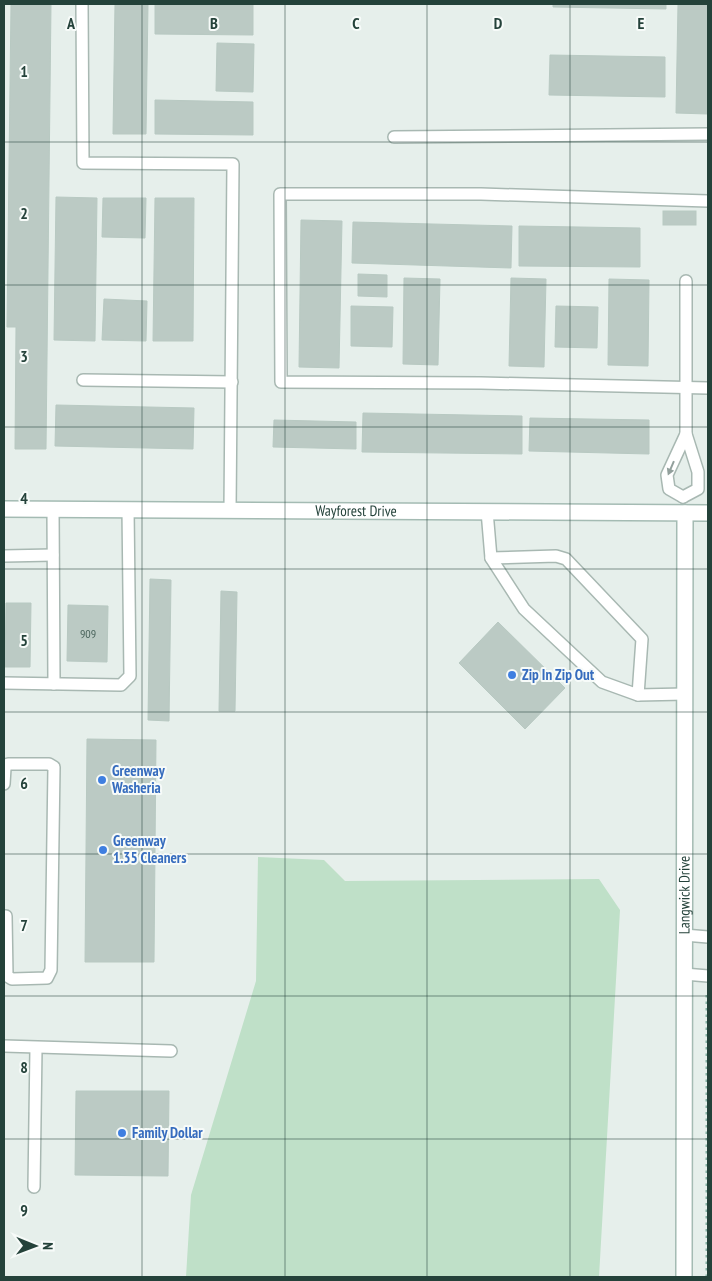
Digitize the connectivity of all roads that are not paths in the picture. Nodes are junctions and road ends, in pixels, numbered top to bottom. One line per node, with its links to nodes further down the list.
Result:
1 (82, 4): 7 (lane)
2 (708, 134): 3 (lane)
3 (394, 137)
4 (708, 201): 8 (lane)
5 (686, 281): 8 (lane)
6 (83, 380): 7 (lane)
7 (232, 382): 15 (lane)
8 (688, 388): 9 (lane); 10 (lane)
9 (708, 388)
10 (686, 434): 11 (lane); 11 (lane, one-way to 11)
11 (683, 497): 17 (lane)
12 (4, 509): 13 (street, Wayforest Drive)
13 (53, 509): 14 (street, Wayforest Drive); 19 (lane)
14 (128, 510): 15 (street, Wayforest Drive); 23 (lane)
15 (230, 510): 16 (street, Wayforest Drive)
16 (487, 511): 17 (street, Wayforest Drive); 21 (lane)
17 (685, 512): 18 (street, Wayforest Drive); 25 (street, Langwick Drive)
18 (708, 513)
19 (53, 555): 20 (lane); 23 (lane)
20 (4, 556)
21 (491, 558): 24 (lane); 24 (lane)
22 (4, 683): 23 (lane)
23 (54, 684)
24 (638, 694): 25 (lane)
25 (685, 694): 28 (street, Langwick Drive)
26 (4, 784): 27 (lane)
27 (4, 916)
28 (684, 935): 29 (lane); 30 (street, Langwick Drive)
29 (708, 937)
30 (684, 974): 31 (lane); 36 (street, Langwick Drive)
31 (708, 976)
32 (4, 1046): 33 (lane)
33 (36, 1048): 34 (lane); 35 (lane)
34 (171, 1051)
35 (34, 1187)
36 (684, 1277)

